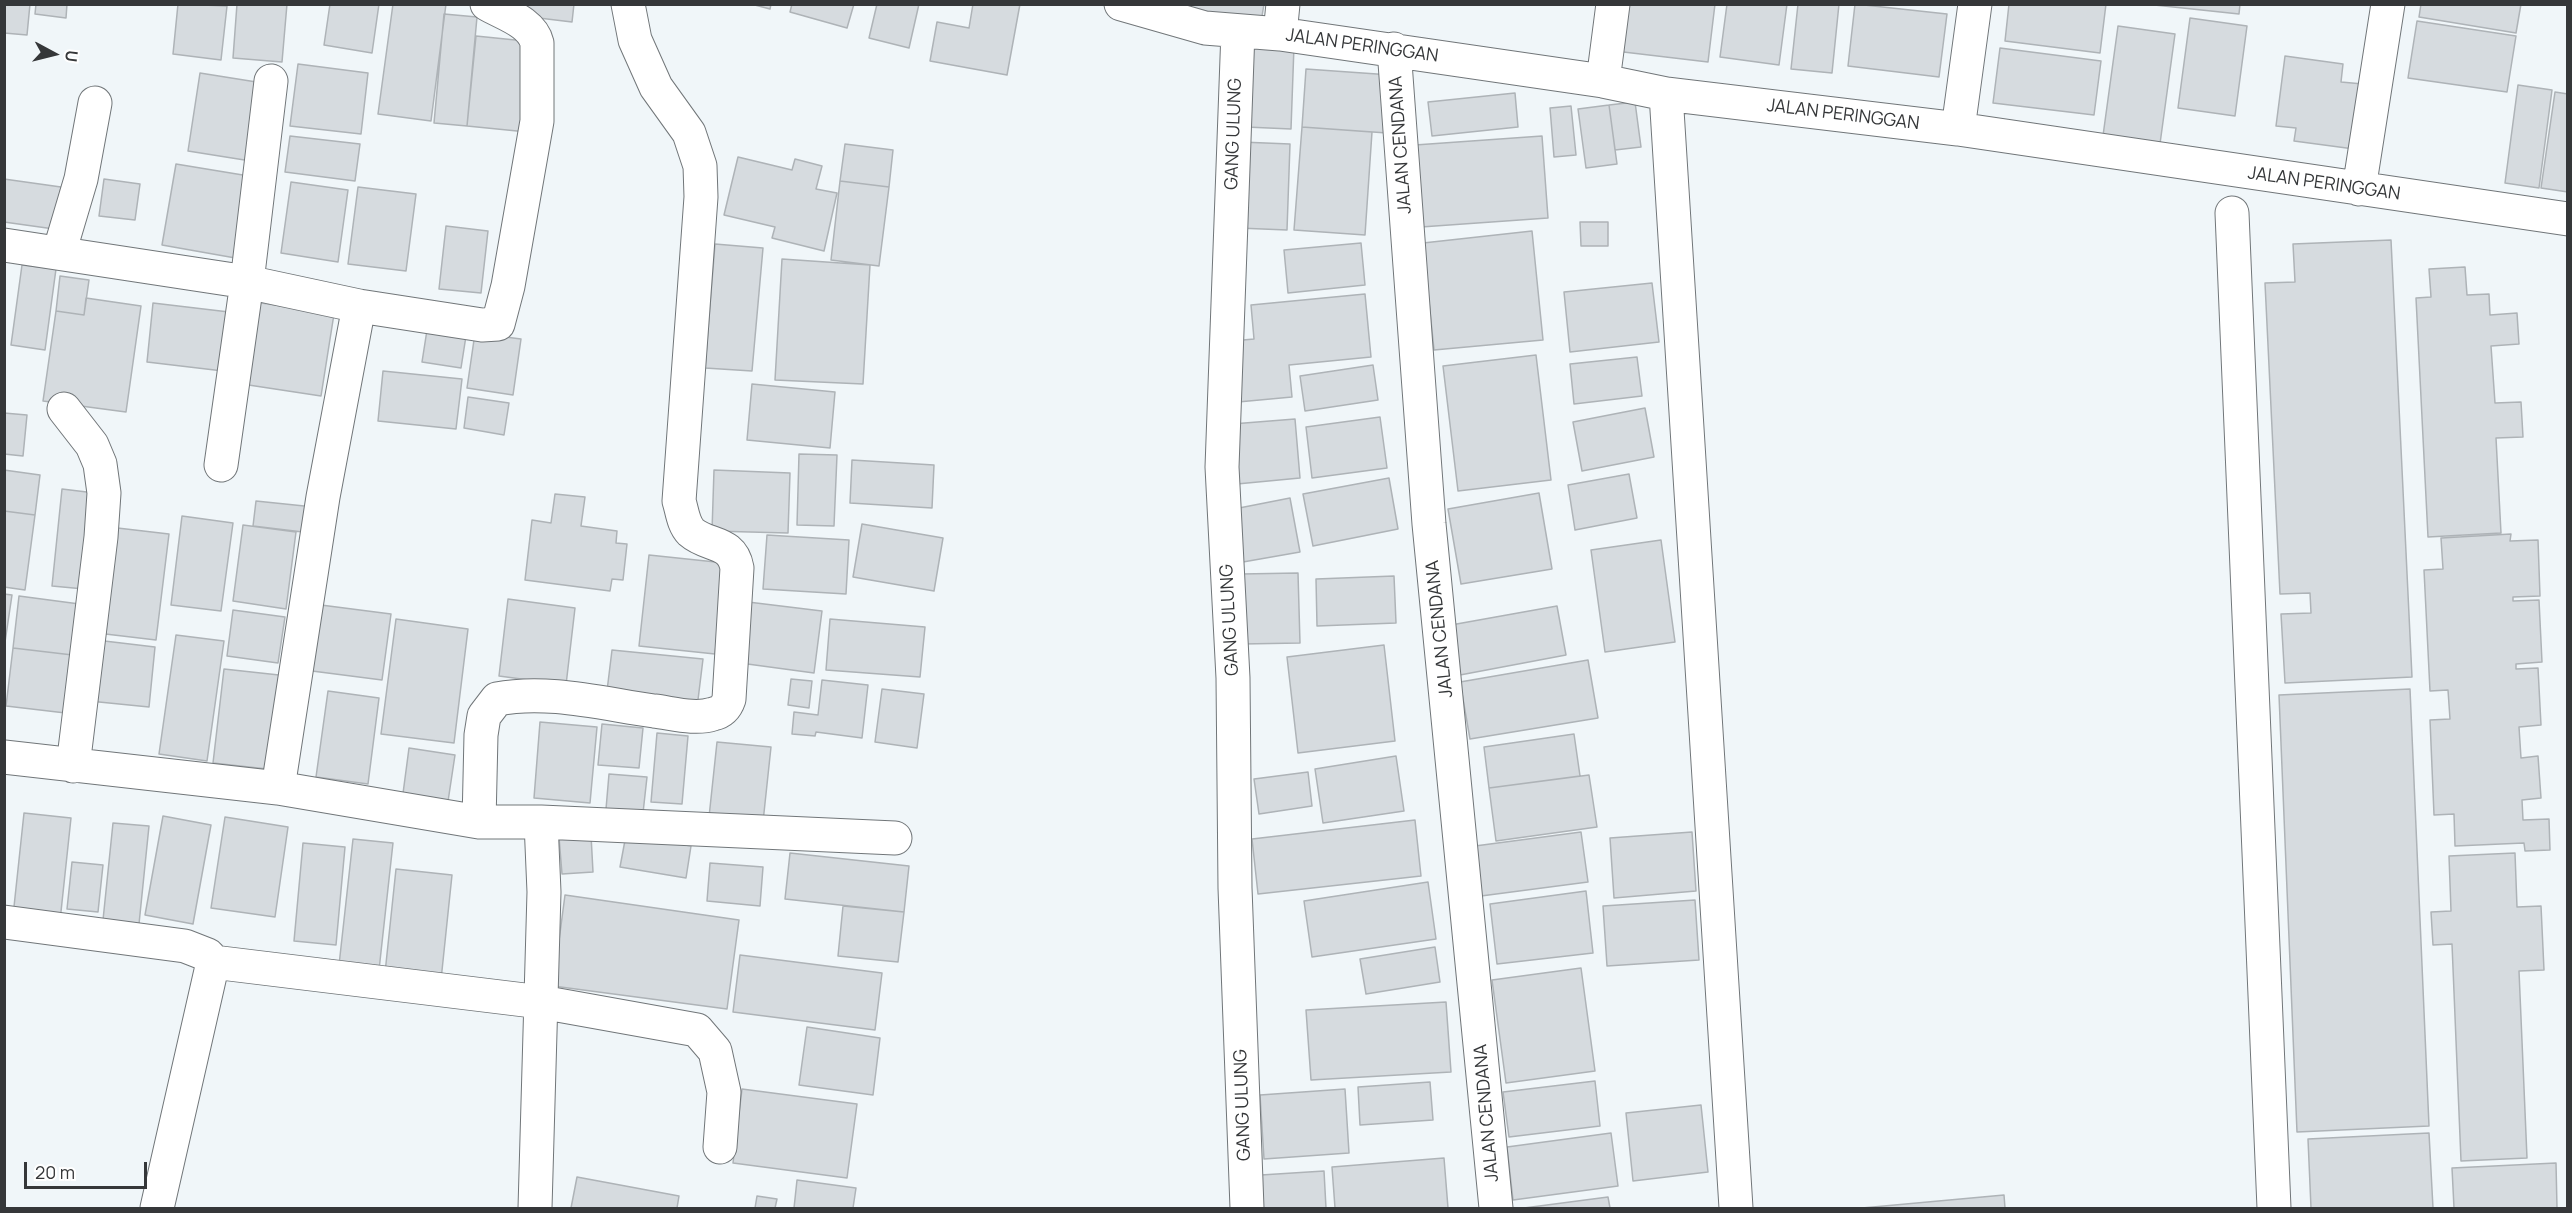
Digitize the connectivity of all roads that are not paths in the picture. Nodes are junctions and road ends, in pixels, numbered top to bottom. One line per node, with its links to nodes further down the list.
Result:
1 (487, 4): 21 (street)
2 (628, 4): 27 (street)
3 (1121, 4): 8 (street, JALAN PERINGGAN)
4 (1613, 4): 11 (street)
5 (1975, 4): 14 (street)
6 (2388, 4): 15 (street)
7 (1282, 19): 8 (street, JALAN PERINGGAN); 9 (street, JALAN PERINGGAN)
8 (1238, 31): 36 (street, GANG ULUNG)
9 (1394, 50): 11 (street, JALAN PERINGGAN); 37 (street, JALAN CENDANA)
10 (271, 81): 20 (street)
11 (1603, 81): 12 (street, JALAN PERINGGAN)
12 (1666, 94): 14 (street, JALAN PERINGGAN); 38 (street)
13 (95, 103): 19 (street)
14 (1958, 129): 15 (street, JALAN PERINGGAN)
15 (2359, 189): 17 (street, JALAN PERINGGAN)
16 (2232, 213): 39 (street)
17 (2568, 219)
18 (4, 245): 19 (street)
19 (59, 253): 20 (street)
20 (247, 282): 21 (street); 23 (street)
21 (359, 306): 26 (street)
22 (64, 409): 25 (street)
23 (221, 465)
24 (4, 757): 25 (street)
25 (73, 766): 26 (street)
26 (278, 788): 27 (street)
27 (479, 822): 28 (street)
28 (542, 822): 29 (street); 32 (street)
29 (895, 838)
30 (4, 922): 31 (street)
31 (213, 962): 32 (street); 34 (street)
32 (541, 1002): 33 (street); 35 (street)
33 (720, 1147)
34 (157, 1209)
35 (535, 1209)
36 (1247, 1209)
37 (1496, 1209)
38 (1736, 1209)
39 (2274, 1209)

